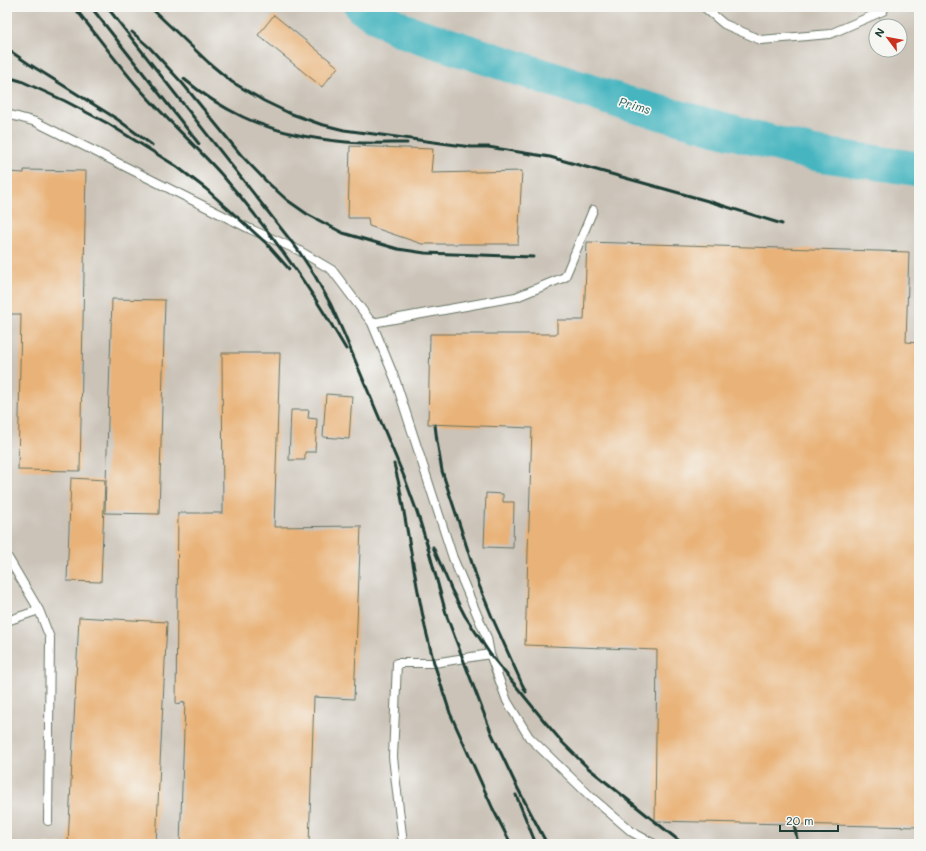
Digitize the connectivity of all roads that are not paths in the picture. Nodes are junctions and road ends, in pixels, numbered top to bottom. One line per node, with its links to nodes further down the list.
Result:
1 (704, 7): 2 (lane)
2 (885, 7)
3 (7, 114): 5 (lane)
4 (592, 210): 5 (lane)
5 (372, 323): 9 (lane)
6 (7, 556): 7 (lane)
7 (39, 610): 8 (lane); 10 (lane)
8 (7, 621)
9 (490, 654): 11 (lane); 12 (lane)
10 (48, 821)
11 (403, 844)
12 (654, 844)

